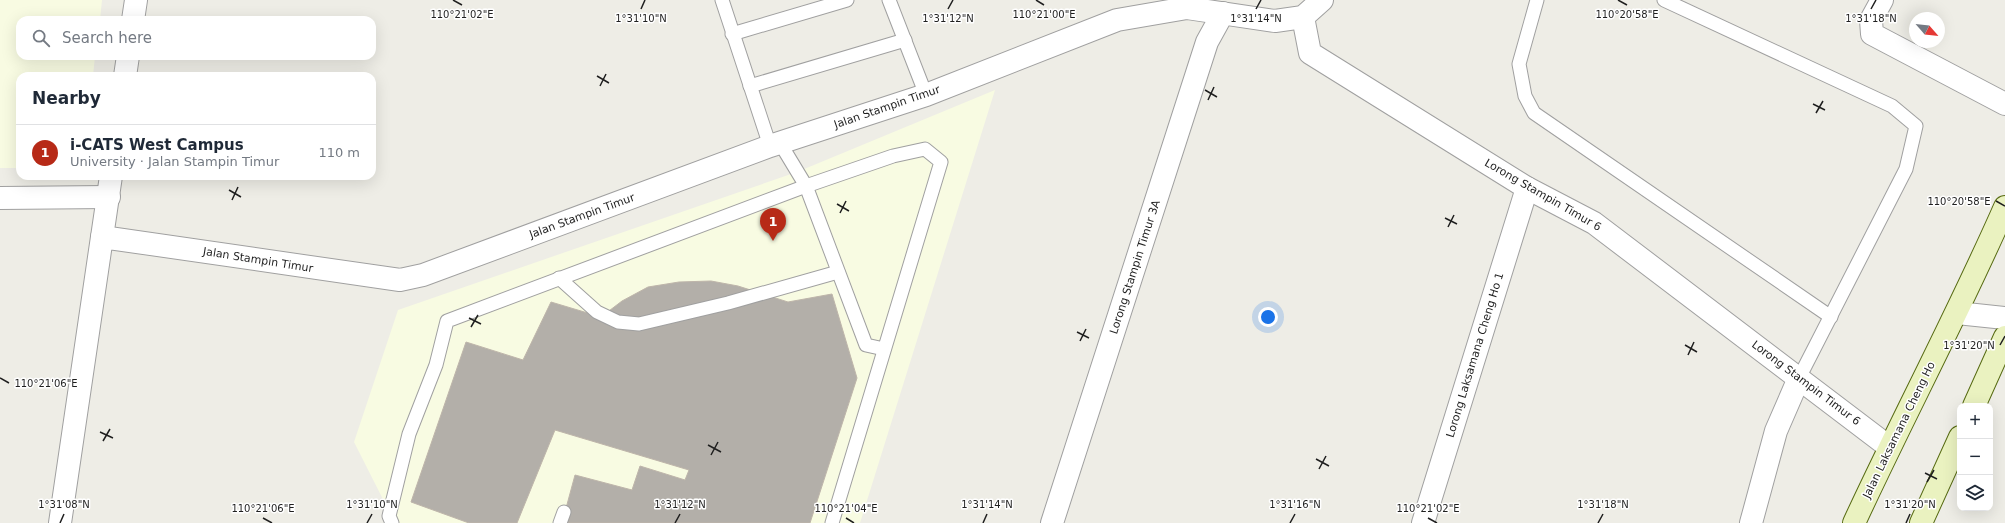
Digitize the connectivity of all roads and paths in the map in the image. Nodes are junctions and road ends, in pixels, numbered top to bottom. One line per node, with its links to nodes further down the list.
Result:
1 (136, 0): 10 (street)
2 (722, 0): 12 (lane)
3 (847, 0): 12 (lane)
4 (889, 0): 13 (lane)
5 (1322, 0): 11 (street)
6 (1537, 0): 29 (lane)
7 (1664, 0): 29 (lane)
8 (1882, 0): 18 (street)
9 (1223, 13): 11 (street, Jalan Stampin Timur); 17 (street, Jalan Stampin Timur); 40 (street, Lorong Stampin Timur 3A)
10 (134, 16)
11 (1303, 17): 22 (street, Lorong Stampin Timur 6)
12 (732, 34): 16 (lane)
13 (905, 40): 16 (lane); 17 (lane)
14 (127, 60): 15 (street)
15 (126, 72)
16 (750, 86): 19 (lane)
17 (926, 95): 19 (street, Jalan Stampin Timur)
18 (2005, 104)
19 (775, 144): 21 (lane); 25 (street, Jalan Stampin Timur)
20 (110, 186): 23 (street); 25 (street)
21 (806, 186): 26 (lane); 27 (lane); 32 (lane)
22 (1527, 188): 33 (street, Lorong Stampin Timur 6); 41 (street, Lorong Laksamana Cheng Ho 1)
23 (0, 198)
24 (2005, 207): 28 (main road, Jalan Laksamana Cheng Ho)
25 (102, 236): 37 (street)
26 (838, 272): 27 (lane); 32 (lane)
27 (559, 278): 38 (lane)
28 (1957, 312): 30 (street); 36 (main road, Jalan Laksamana Cheng Ho)
29 (1831, 317): 33 (lane)
30 (2005, 318)
31 (2005, 337): 34 (main road)
32 (884, 349): 39 (lane)
33 (1799, 378): 36 (street, Lorong Stampin Timur 6); 42 (street)
34 (1975, 403)
35 (1959, 439): 44 (main road)
36 (1889, 447): 43 (main road, Jalan Laksamana Cheng Ho)
37 (60, 523)
38 (392, 523)
39 (832, 523)
40 (1052, 523)
41 (1424, 523)
42 (1751, 523)
43 (1854, 523)
44 (1922, 523)

